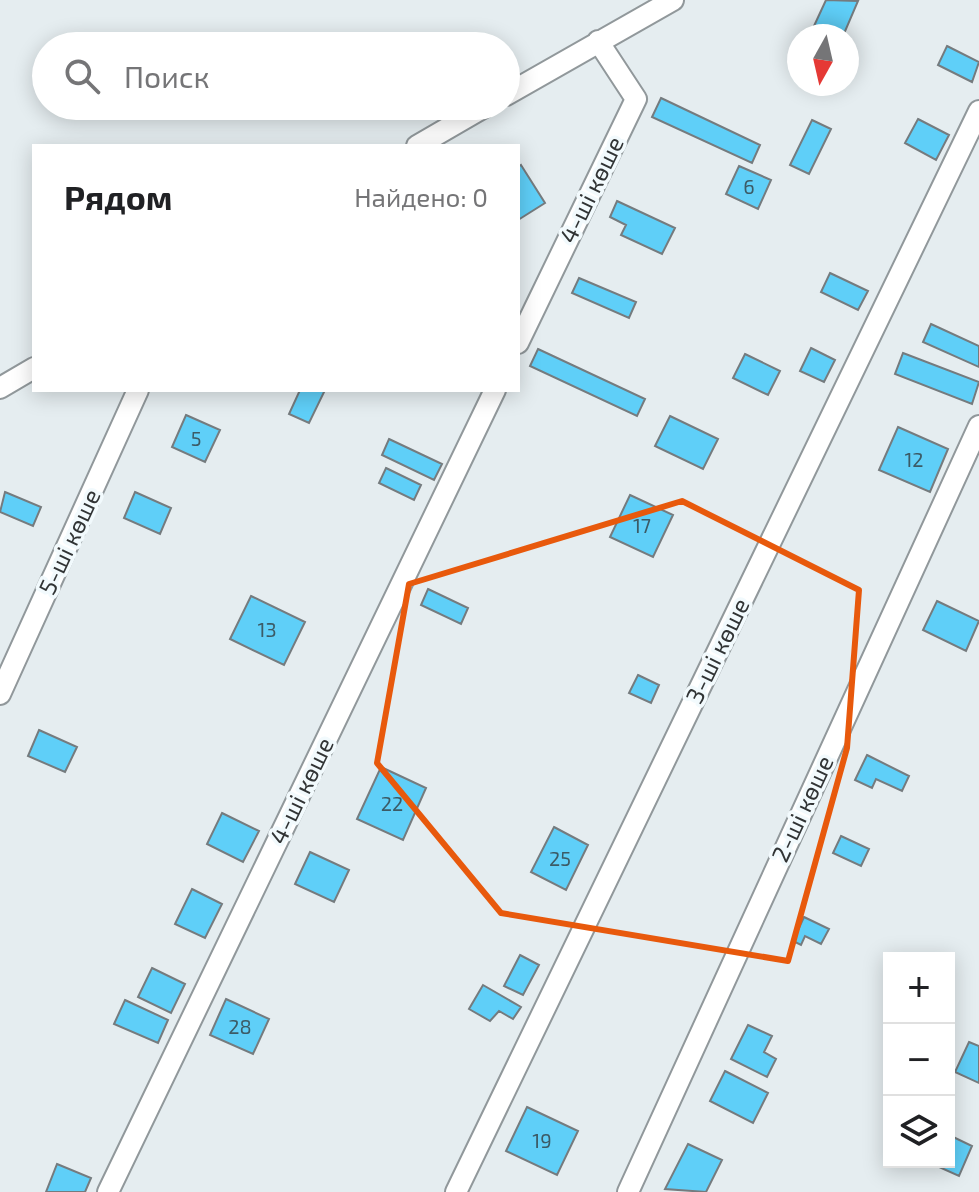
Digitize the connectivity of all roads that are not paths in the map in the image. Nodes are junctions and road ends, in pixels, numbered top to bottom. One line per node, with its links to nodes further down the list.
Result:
1 (673, 0): 2 (street)
2 (598, 41): 3 (street); 7 (street, 4-шi көше)
3 (520, 87)
4 (979, 111): 15 (street, 3-шi көше)
5 (462, 120): 6 (street)
6 (420, 144)
7 (520, 339)
8 (32, 369): 9 (street)
9 (0, 388)
10 (137, 392): 13 (street, 5-шi көше)
11 (494, 392): 14 (street, 4-шi көше)
12 (979, 426): 16 (street, 2-ші көше)
13 (0, 694)
14 (108, 1192)
15 (456, 1192)
16 (628, 1192)

